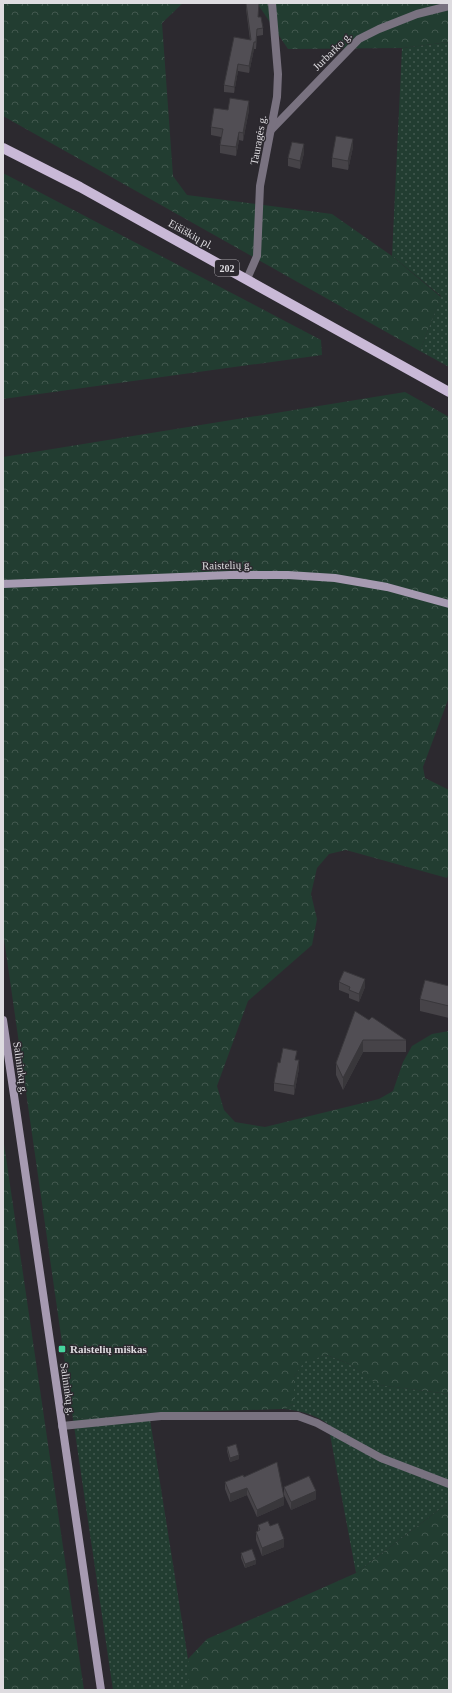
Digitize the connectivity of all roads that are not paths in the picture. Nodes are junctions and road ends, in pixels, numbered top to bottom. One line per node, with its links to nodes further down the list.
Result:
1 (272, 3): 3 (street, Tauragės g.)
2 (449, 6): 3 (street, Jurbarko g.)
3 (271, 130): 5 (street, Tauragės g.)
4 (3, 148): 5 (main road, Eišiškių pl. / 202)
5 (247, 279): 6 (main road, Eišiškių pl. / 202)
6 (449, 392)
7 (3, 584): 8 (main road, Raistelių g.)
8 (449, 604)
9 (3, 1020): 10 (main road, Salininkų g.)
10 (62, 1426): 11 (street); 12 (main road, Salininkų g.)
11 (449, 1484)
12 (101, 1690)

